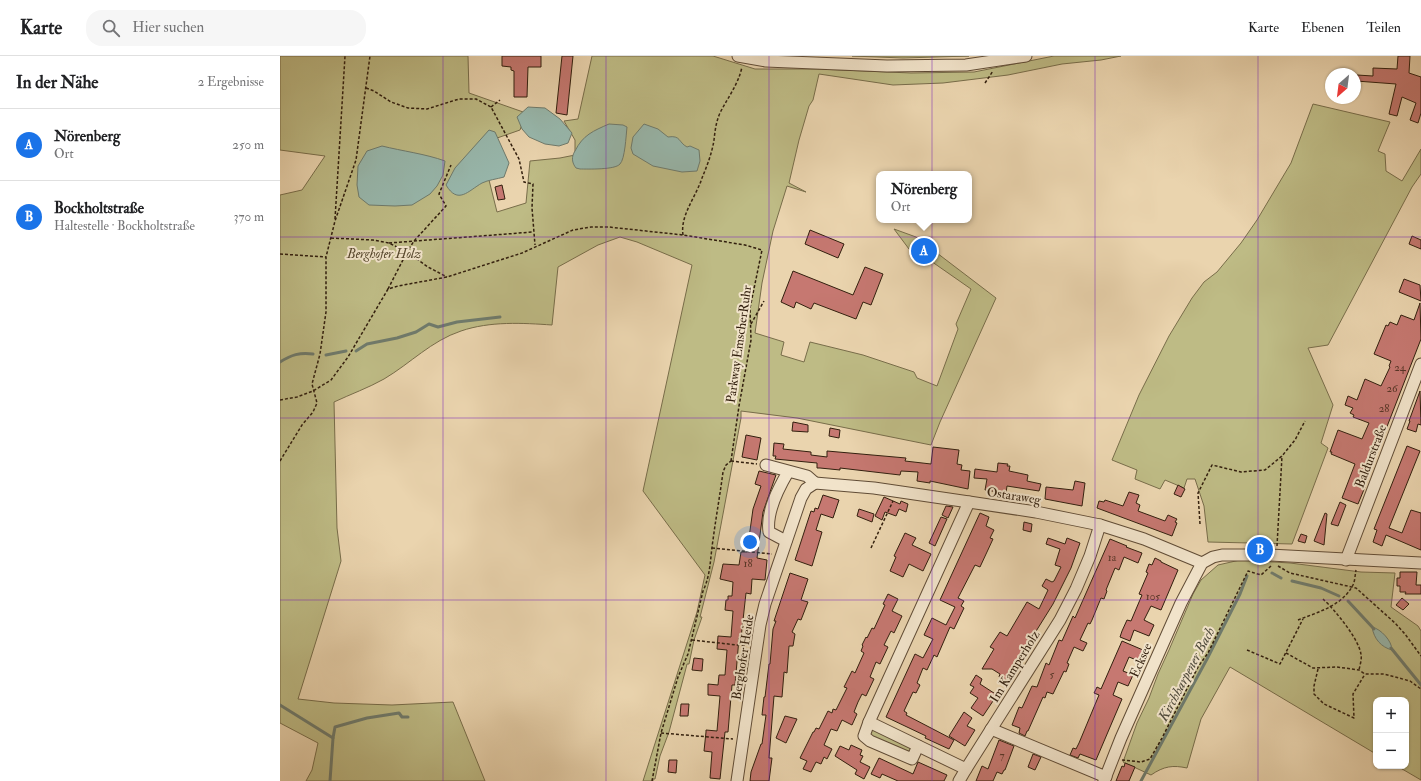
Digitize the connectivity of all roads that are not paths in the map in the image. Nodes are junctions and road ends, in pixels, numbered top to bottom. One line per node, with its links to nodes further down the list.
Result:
1 (1026, 56): 2 (street)
2 (741, 57)
3 (1421, 364): 10 (street, Baldurstraße)
4 (766, 465): 5 (street)
5 (788, 472): 6 (street); 9 (street)
6 (815, 483): 7 (street, Ostaraweg); 9 (street, Berghofer Heide)
7 (970, 502): 8 (street, Ostaraweg); 13 (street)
8 (1100, 525): 11 (street, Ostaraweg); 14 (street, Im Kamperholz)
9 (786, 541): 18 (street, Berghofer Heide)
10 (1346, 560): 11 (street); 12 (street)
11 (1202, 563): 17 (street, Ecksee)
12 (1421, 563)
13 (869, 722): 15 (street); 15 (street)
14 (991, 729): 16 (street, Im Kamperholz); 17 (street)
15 (918, 746): 16 (street)
16 (966, 769): 19 (street)
17 (1105, 779)
18 (737, 781)
19 (959, 781)

